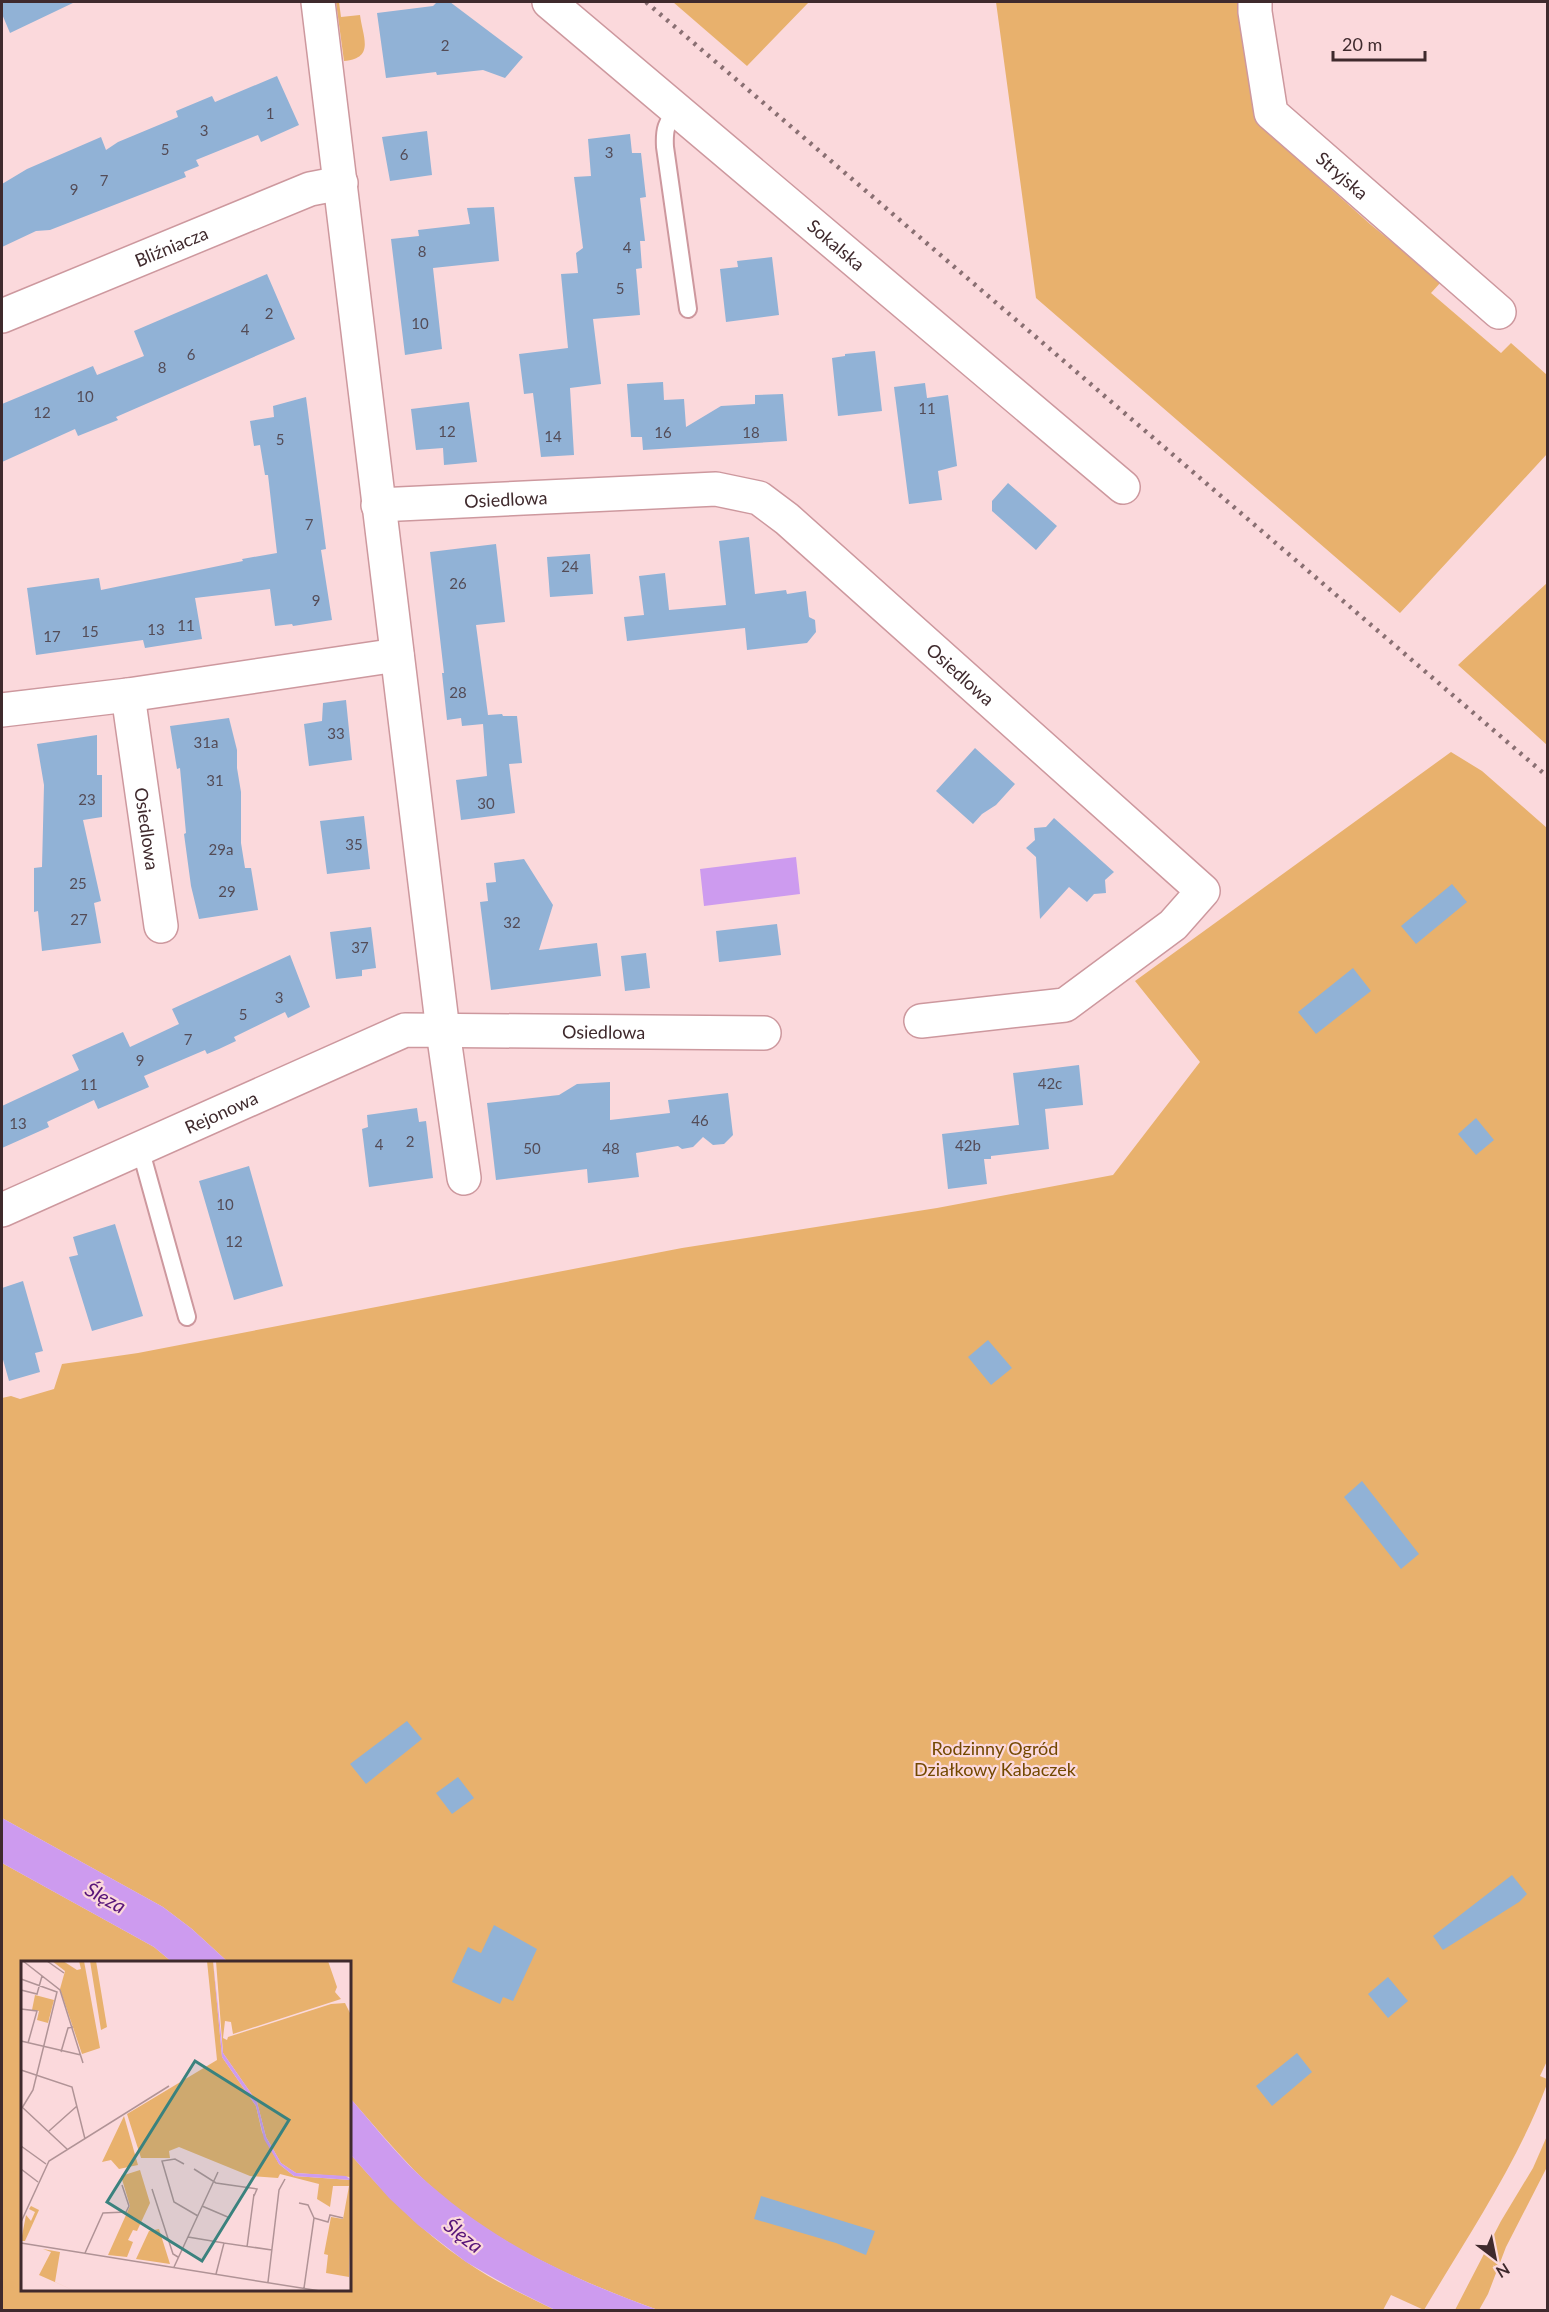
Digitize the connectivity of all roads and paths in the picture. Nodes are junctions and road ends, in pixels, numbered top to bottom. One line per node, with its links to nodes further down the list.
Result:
1 (318, 2): 5 (street)
2 (549, 2): 4 (street, Sokalska)
3 (1255, 2): 7 (street, Stryjska)
4 (678, 110): 6 (lane); 9 (street, Sokalska)
5 (341, 183): 8 (street, Bliźniacza); 10 (street)
6 (688, 309)
7 (1499, 312)
8 (2, 316)
9 (1123, 487)
10 (378, 505): 11 (street); 15 (street, Osiedlowa)
11 (397, 655): 12 (street); 16 (street)
12 (128, 695): 13 (street); 14 (street, Osiedlowa)
13 (2, 711)
14 (161, 926)
15 (921, 1022)
16 (443, 1031): 17 (street, Osiedlowa); 18 (street, Rejonowa); 19 (street)
17 (764, 1033)
18 (140, 1148): 20 (street, Rejonowa); 21 (lane)
19 (464, 1178)
20 (2, 1210)
21 (187, 1317)

